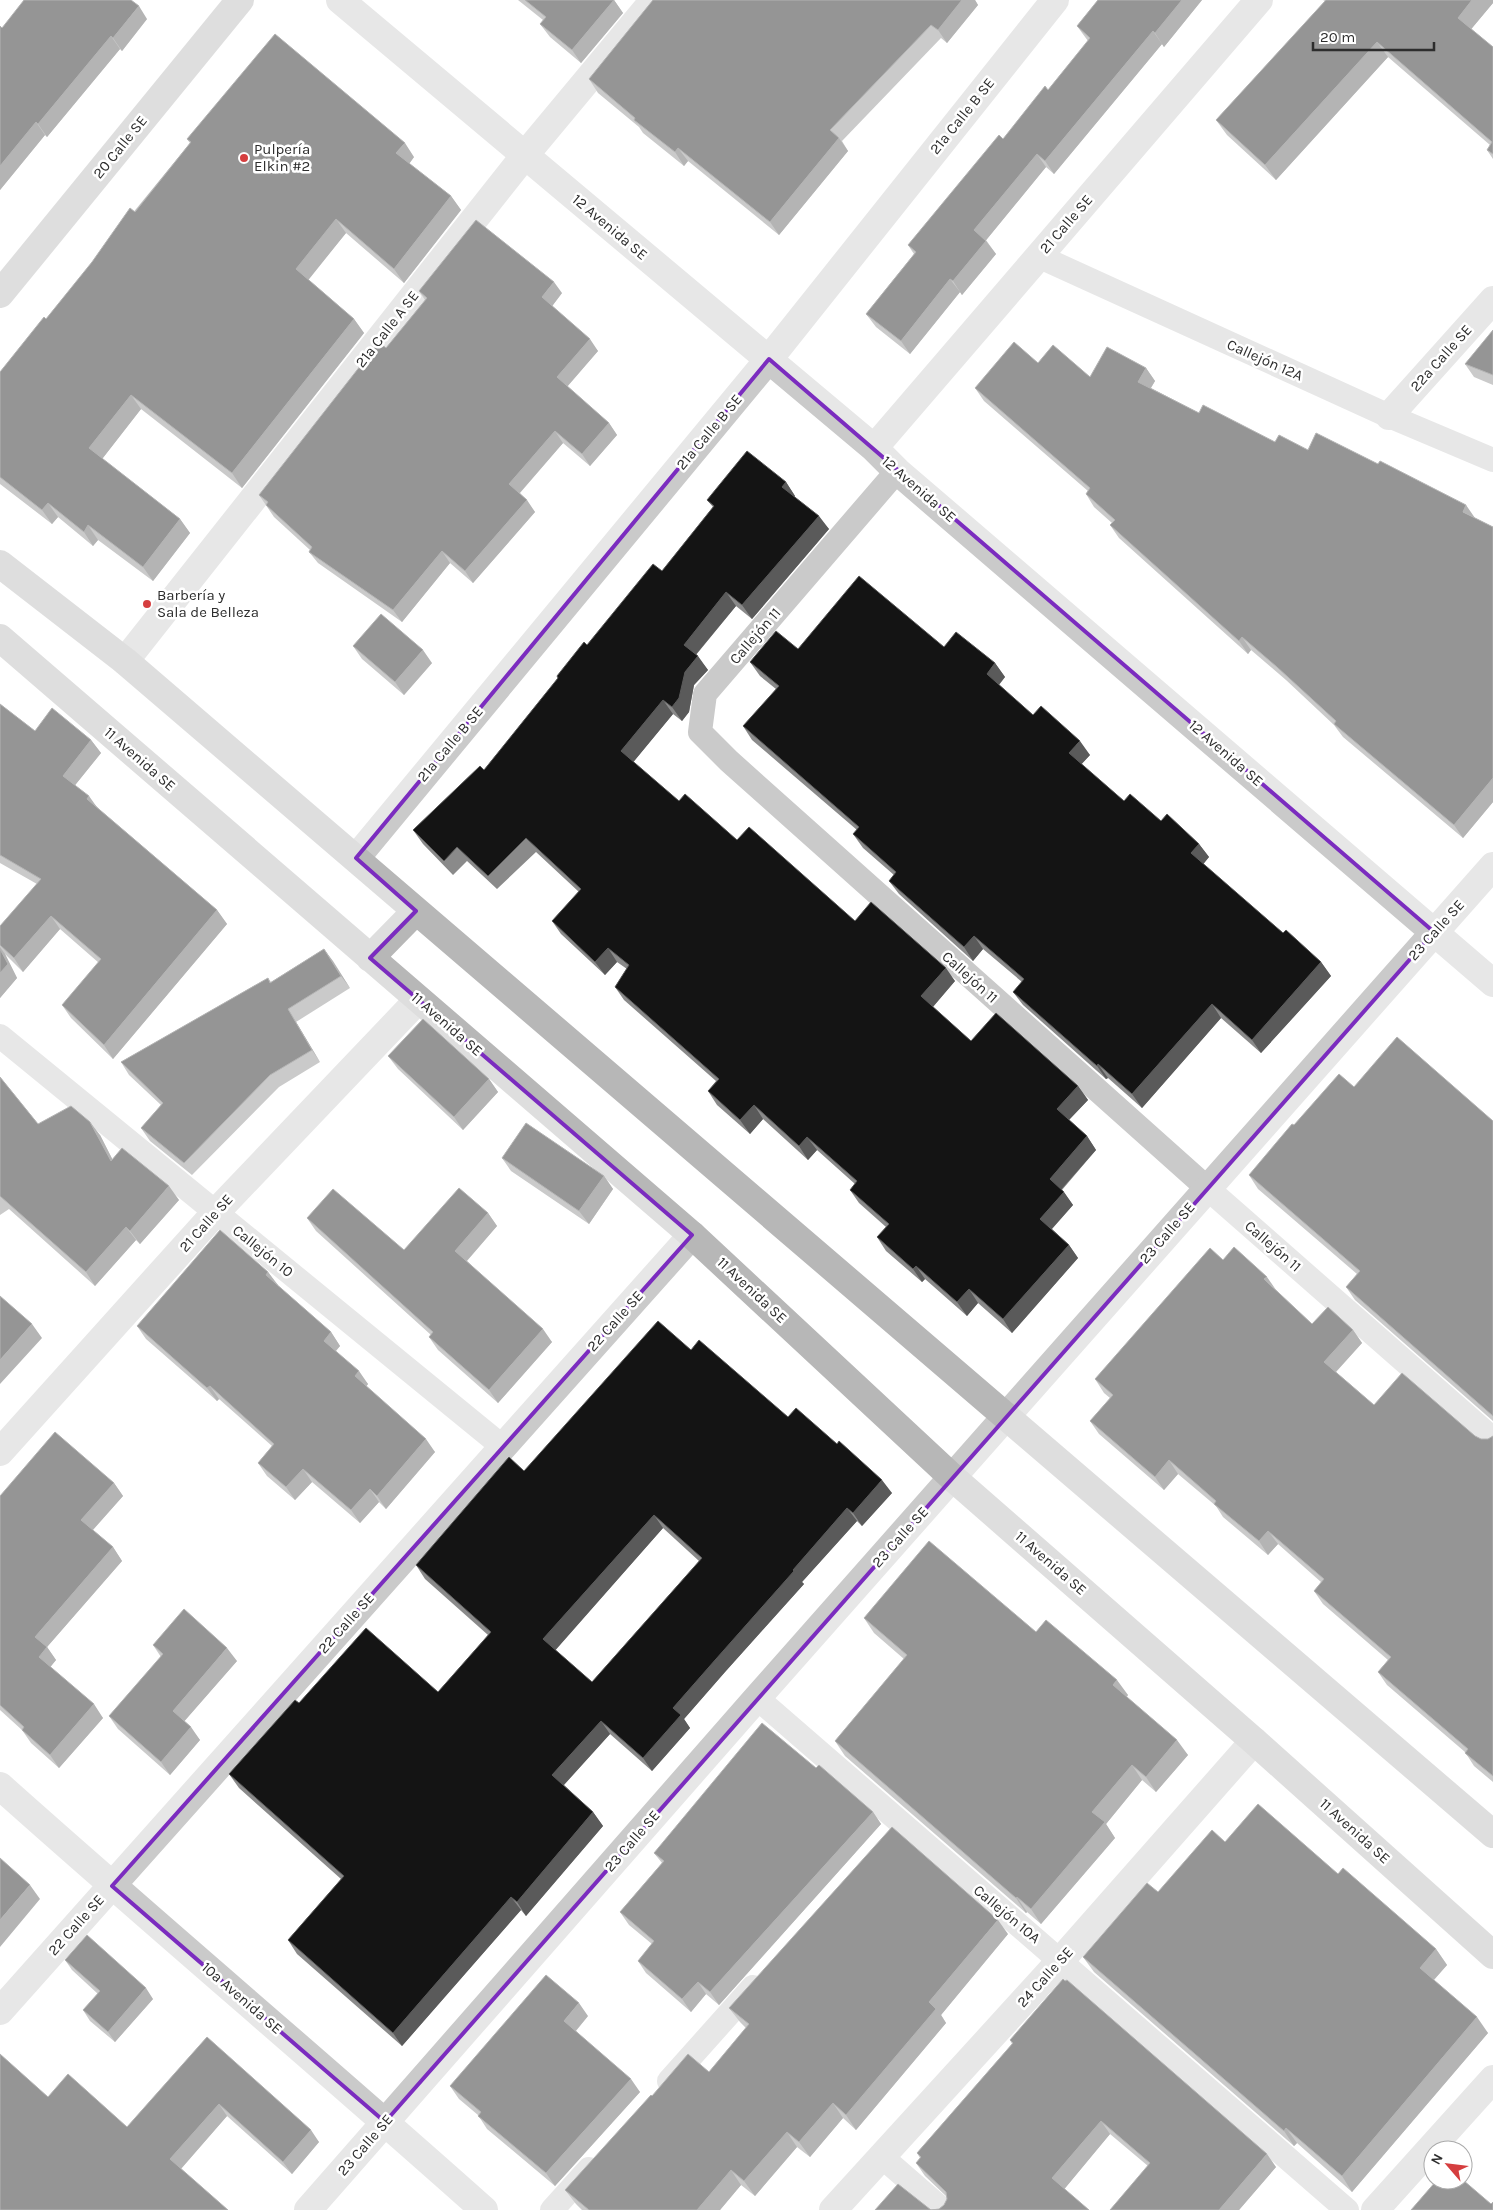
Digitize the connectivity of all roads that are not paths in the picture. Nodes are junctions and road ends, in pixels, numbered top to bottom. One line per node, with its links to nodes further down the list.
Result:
1 (240, 0): 8 (street, 20 Calle SE)
2 (340, 0): 6 (street, 12 Avenida SE)
3 (654, 0): 6 (street, 21a Calle A SE)
4 (1055, 0): 10 (street, 21a Calle B SE)
5 (1259, 0): 7 (street, 21 Calle SE)
6 (525, 155): 10 (street, 12 Avenida SE); 17 (street, 21a Calle A SE)
7 (1038, 256): 11 (lane, Callejón 12A); 12 (street, 21 Calle SE)
8 (0, 294)
9 (1493, 300): 11 (street, 22a Calle SE)
10 (769, 359): 12 (street, 12 Avenida SE); 18 (street, 21a Calle B SE)
11 (1389, 416): 13 (lane, Callejón 12A)
12 (874, 448): 14 (street, 12 Avenida SE)
13 (1493, 460)
14 (898, 471): 21 (street, 12 Avenida SE); 26 (lane, Callejón 11)
15 (0, 564): 17 (street)
16 (0, 638): 22 (street, 11 Avenida SE)
17 (125, 661): 18 (street)
18 (356, 858): 20 (street)
19 (1493, 866): 21 (street, 23 Calle SE)
20 (416, 911): 22 (street); 29 (street)
21 (1434, 932): 23 (street, 12 Avenida SE); 26 (street, 23 Calle SE)
22 (370, 958): 24 (street, 11 Avenida SE)
23 (1493, 983)
24 (418, 1000): 27 (street, 21 Calle SE); 28 (street, 11 Avenida SE)
25 (0, 1036): 27 (lane, Callejón 10)
26 (1207, 1188): 29 (street, 23 Calle SE); 30 (lane, Callejón 11)
27 (216, 1212): 31 (lane, Callejón 10); 32 (street, 21 Calle SE)
28 (692, 1235): 31 (street, 22 Calle SE); 33 (street, 11 Avenida SE)
29 (1006, 1416): 33 (street, 23 Calle SE); 37 (street)
30 (1493, 1439)
31 (503, 1447): 38 (street, 22 Calle SE)
32 (0, 1452)
33 (953, 1478): 34 (street, 23 Calle SE); 35 (street, 11 Avenida SE)
34 (757, 1698): 40 (lane, Callejón 10A); 45 (street, 23 Calle SE)
35 (1254, 1741): 39 (street, 11 Avenida SE); 40 (street, 24 Calle SE)
36 (0, 1786): 38 (street, 10a Avenida SE)
37 (1493, 1834)
38 (112, 1886): 42 (street, 22 Calle SE); 45 (street, 10a Avenida SE)
39 (1493, 1954)
40 (1061, 1960): 47 (street, 24 Calle SE); 53 (lane, Callejón 10A)
41 (766, 1972): 44 (lane)
42 (0, 2011)
43 (1493, 2079): 54 (street)
44 (652, 2099)
45 (386, 2122): 48 (street, 23 Calle SE); 49 (street, 10a Avenida SE)
46 (606, 2151): 50 (lane)
47 (881, 2156): 51 (street, 24 Calle SE); 52 (lane)
48 (308, 2210)
49 (484, 2210)
50 (552, 2210)
51 (833, 2210)
52 (943, 2210)
53 (1347, 2210)
54 (1375, 2210)

